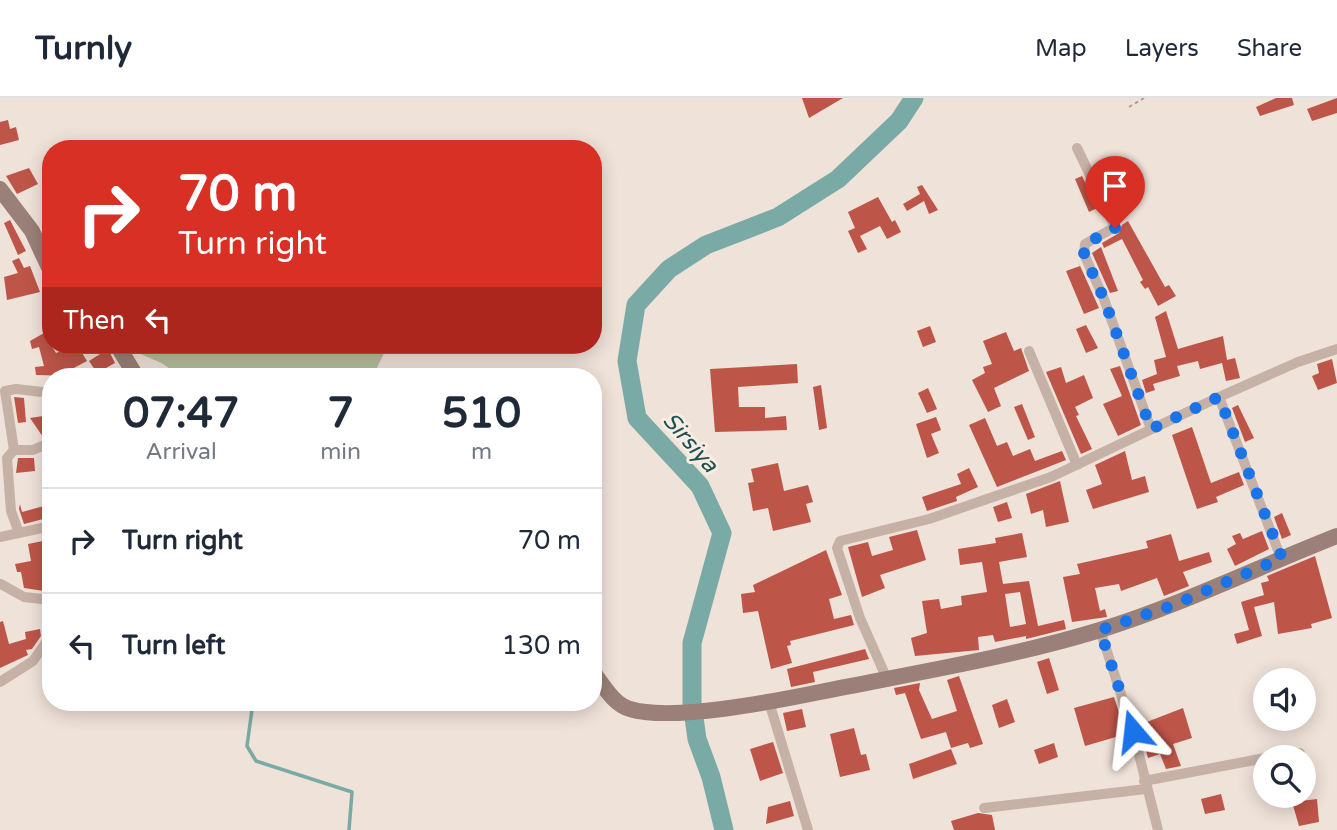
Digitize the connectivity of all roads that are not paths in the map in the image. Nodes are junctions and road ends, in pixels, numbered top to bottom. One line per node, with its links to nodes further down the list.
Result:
1 (1077, 148): 8 (street)
2 (0, 189): 3 (street)
3 (42, 253)
4 (1337, 349): 7 (street)
5 (1029, 351): 11 (street)
6 (42, 392): 10 (street)
7 (1219, 397): 8 (street); 16 (street)
8 (1151, 429): 11 (street)
9 (42, 446): 10 (street)
10 (14, 450): 13 (street)
11 (1077, 466): 21 (street)
12 (42, 528): 13 (street)
13 (19, 533): 15 (street)
14 (1337, 536): 16 (street)
15 (0, 537)
16 (1282, 558): 19 (street)
17 (1, 584): 18 (street)
18 (42, 599)
19 (1100, 630): 21 (street); 26 (street)
20 (42, 648): 22 (street)
21 (887, 679): 24 (street)
22 (0, 682)
23 (602, 683): 24 (street)
24 (769, 702): 28 (street)
25 (1253, 761): 26 (street)
26 (1145, 785): 27 (street); 29 (street)
27 (984, 808)
28 (808, 830)
29 (1158, 830)

